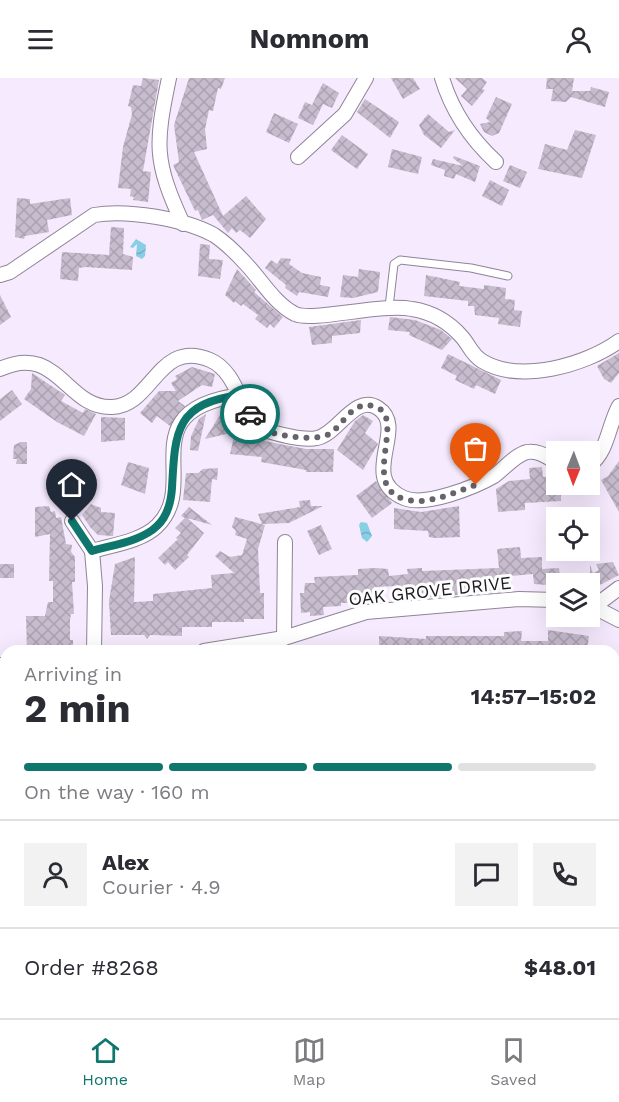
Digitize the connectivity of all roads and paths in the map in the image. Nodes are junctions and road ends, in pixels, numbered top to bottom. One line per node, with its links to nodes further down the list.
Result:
1 (169, 78): 6 (street)
2 (366, 78): 4 (street)
3 (442, 78): 5 (street)
4 (298, 157)
5 (496, 162)
6 (183, 224): 7 (street); 9 (street)
7 (0, 275)
8 (508, 276): 9 (lane)
9 (389, 307): 10 (street)
10 (619, 341)
11 (0, 369): 12 (street)
12 (241, 395): 15 (street); 18 (street)
13 (619, 406): 14 (street)
14 (600, 455)
15 (546, 457)
16 (72, 521): 18 (street)
17 (285, 543): 24 (street)
18 (92, 551): 25 (street)
19 (619, 588): 21 (street)
20 (546, 600): 24 (street, OAK GROVE DRIVE)
21 (600, 601)
22 (600, 610): 23 (street)
23 (619, 620)
24 (284, 638): 26 (street, OAK GROVE DRIVE)
25 (93, 645)
26 (241, 645)

